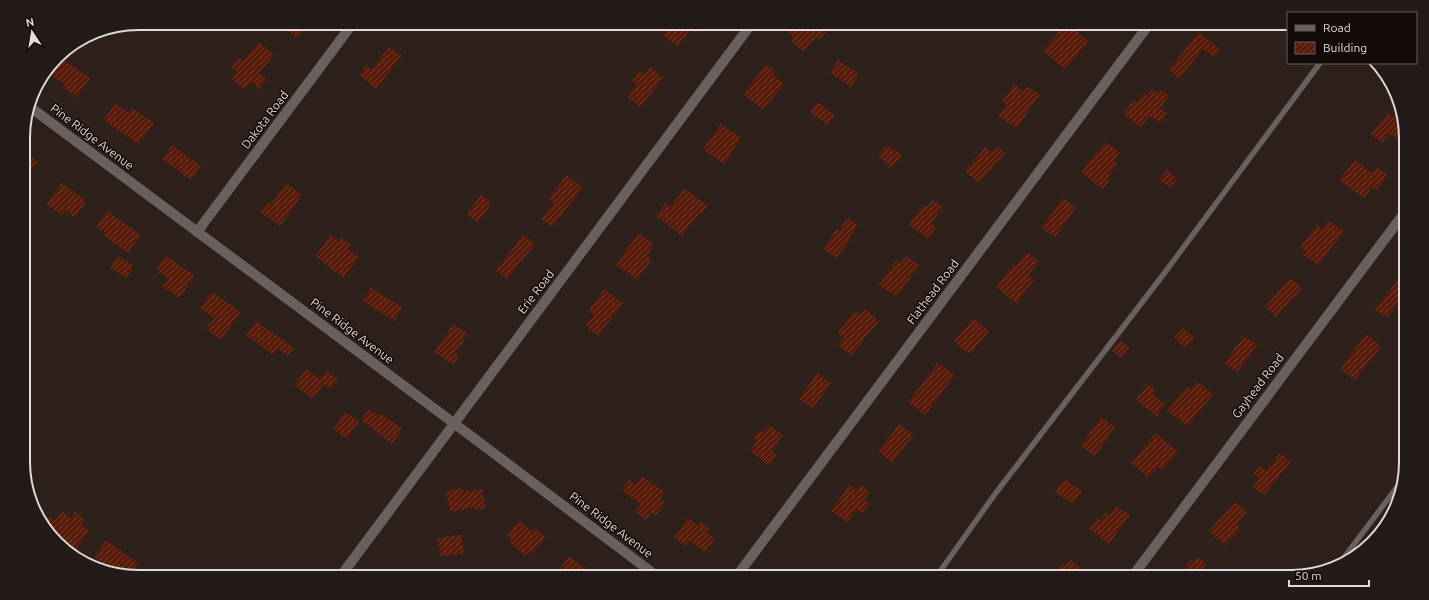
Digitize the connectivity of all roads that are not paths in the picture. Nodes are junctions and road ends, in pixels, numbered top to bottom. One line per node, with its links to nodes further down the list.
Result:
1 (348, 30): 7 (street, Dakota Road)
2 (747, 30): 8 (street, Erie Road)
3 (1145, 30): 13 (street, Flathead Road)
4 (1319, 64): 14 (lane)
5 (34, 110): 7 (street, Pine Ridge Avenue)
6 (1399, 220): 15 (street, Gayhead Road)
7 (198, 232): 8 (street, Pine Ridge Avenue)
8 (455, 424): 11 (street, Erie Road); 12 (street, Pine Ridge Avenue)
9 (1395, 489): 10 (lane)
10 (1346, 555)
11 (345, 570)
12 (649, 570)
13 (741, 570)
14 (941, 570)
15 (1137, 570)

